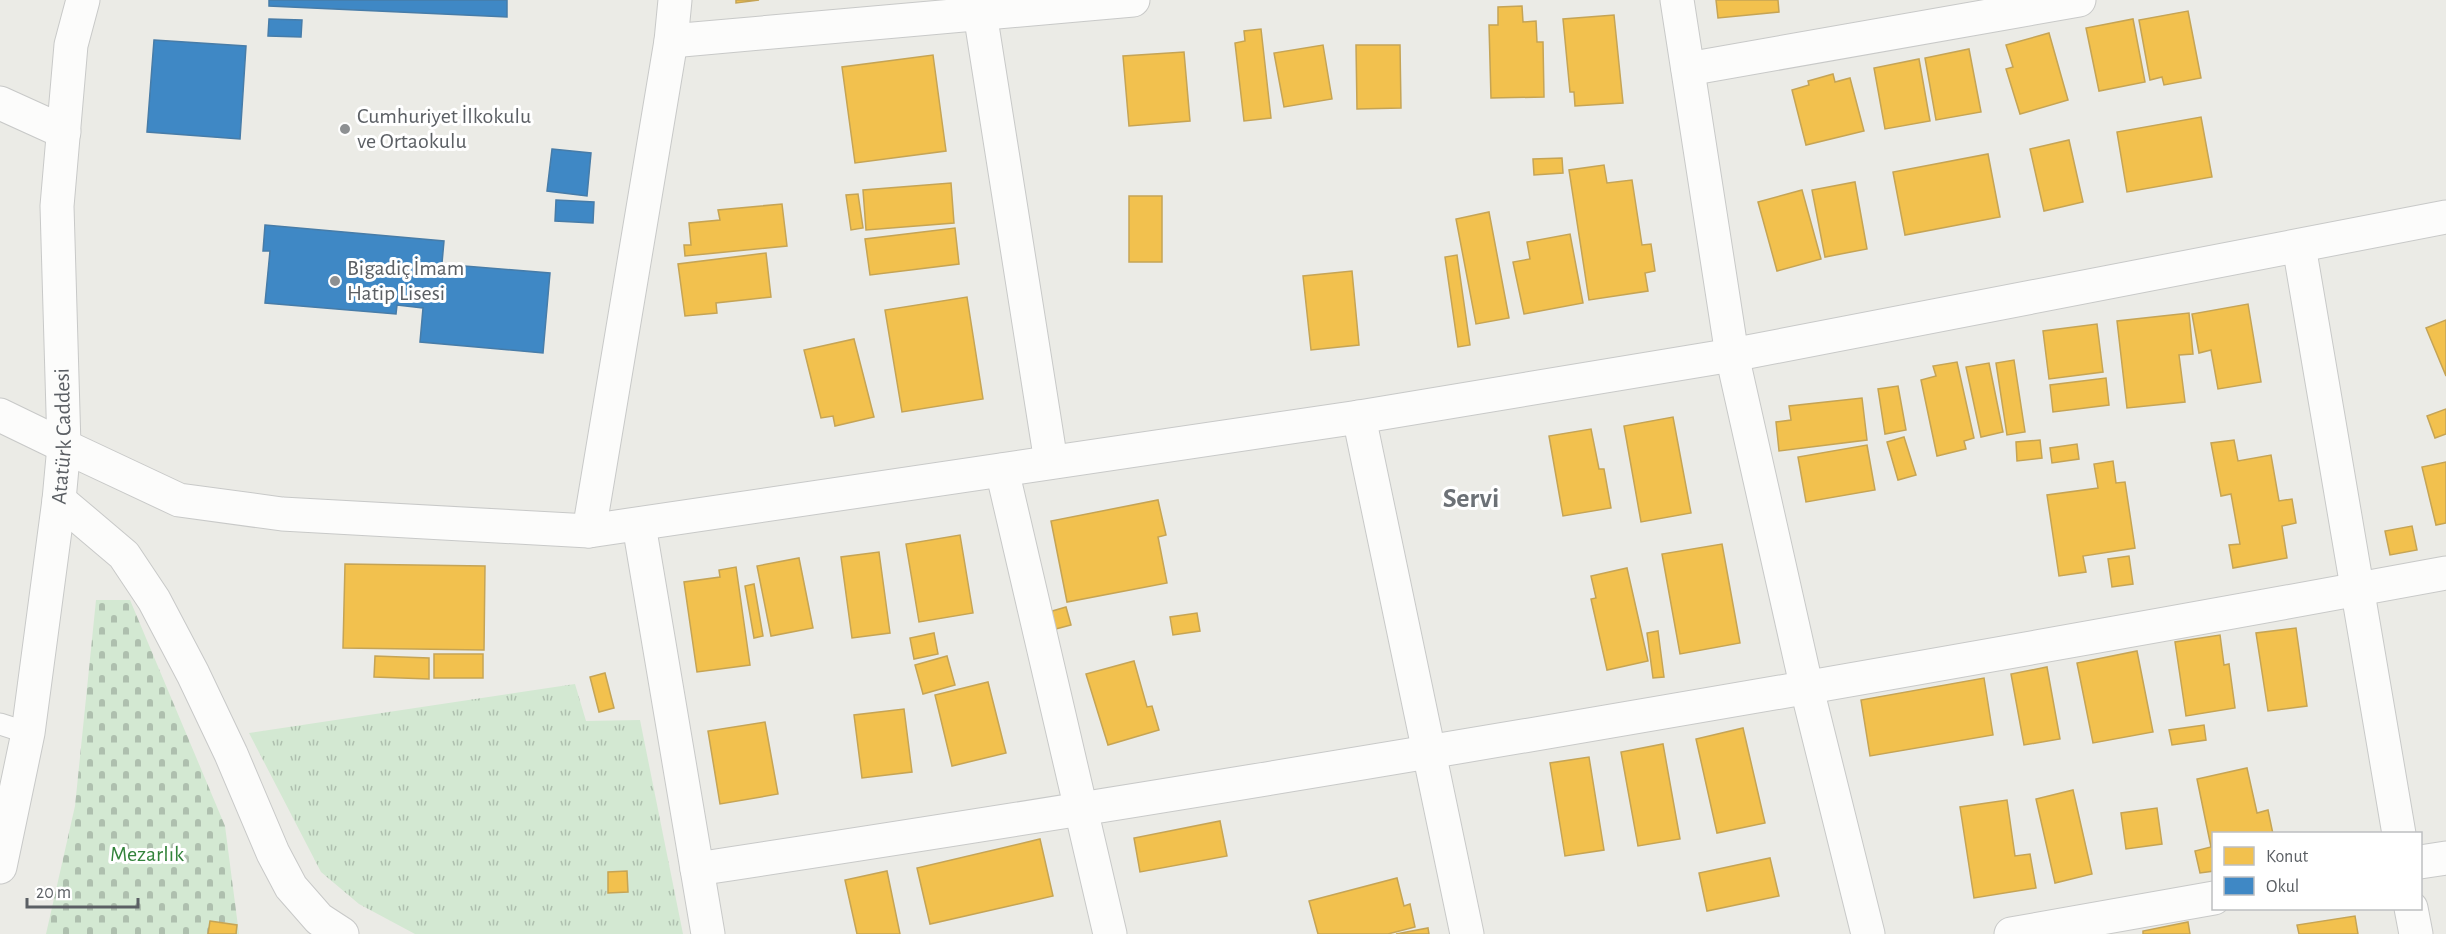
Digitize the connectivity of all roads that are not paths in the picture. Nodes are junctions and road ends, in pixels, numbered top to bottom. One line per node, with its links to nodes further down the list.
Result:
1 (83, 0): 12 (street, Atatürk Caddesi)
2 (675, 0): 9 (street)
3 (1133, 0): 6 (street)
4 (1677, 0): 10 (street)
5 (2079, 0): 7 (street)
6 (1090, 2): 8 (street)
7 (1949, 11): 10 (street)
8 (980, 13): 9 (street); 19 (street)
9 (671, 42): 23 (street)
10 (1688, 69): 15 (street)
11 (0, 103): 12 (street)
12 (64, 132): 18 (street, Atatürk Caddesi)
13 (2446, 217): 14 (street)
14 (2299, 246): 15 (street); 25 (street)
15 (1732, 355): 17 (street); 26 (street)
16 (0, 415): 18 (street)
17 (1359, 417): 19 (street); 28 (street)
18 (64, 446): 21 (street, Atatürk Caddesi); 23 (street)
19 (1051, 462): 20 (street)
20 (1002, 470): 22 (street); 29 (street)
21 (59, 500): 27 (street, Atatürk Caddesi); 37 (street)
22 (639, 525): 23 (street); 34 (street)
23 (589, 531)
24 (2446, 573): 25 (street)
25 (2357, 589): 26 (street); 30 (street)
26 (1808, 689): 28 (street); 41 (street)
27 (14, 729): 33 (street, Atatürk Caddesi)
28 (1429, 751): 29 (street); 40 (street)
29 (1080, 811): 34 (street); 39 (street)
30 (2399, 832)
31 (2446, 858): 32 (street)
32 (2422, 862)
33 (0, 867)
34 (697, 869): 38 (street)
35 (2212, 898): 42 (street)
36 (2411, 910): 43 (street)
37 (342, 934)
38 (708, 934)
39 (1110, 934)
40 (1467, 934)
41 (1868, 934)
42 (2011, 934)
43 (2416, 934)

